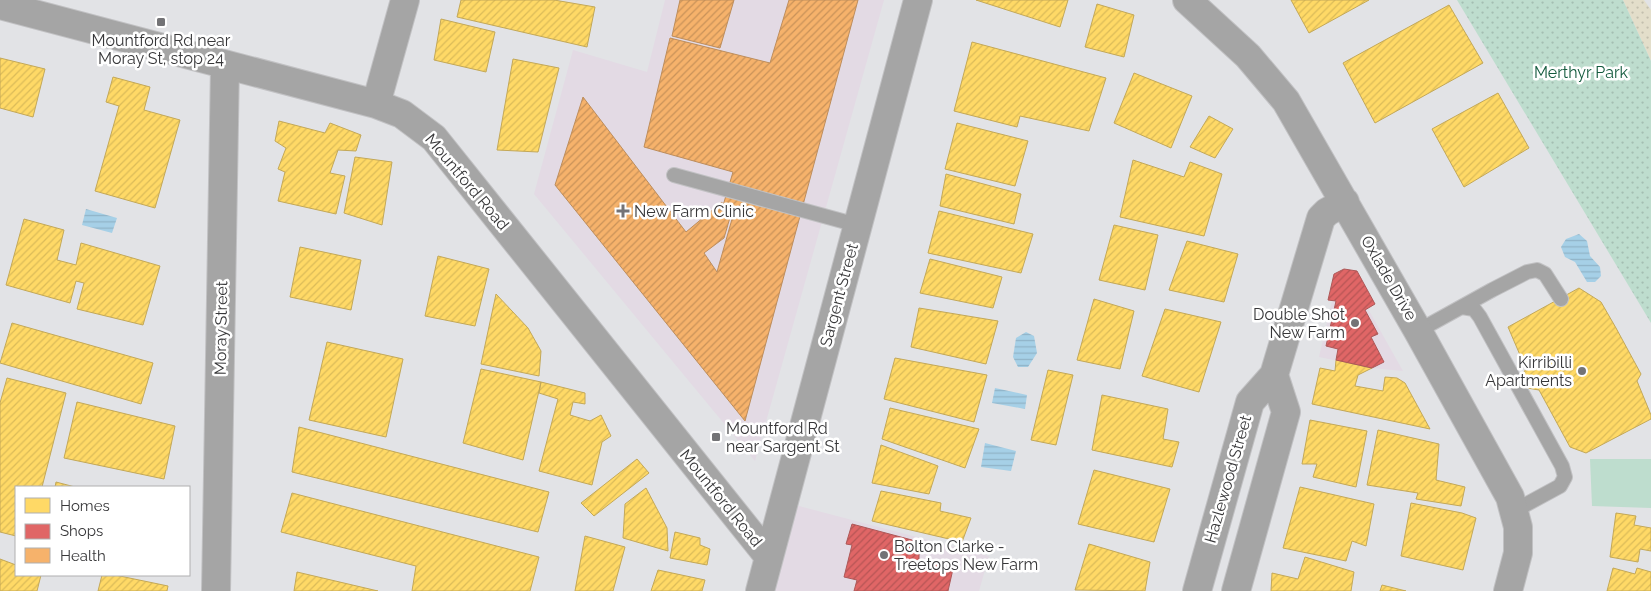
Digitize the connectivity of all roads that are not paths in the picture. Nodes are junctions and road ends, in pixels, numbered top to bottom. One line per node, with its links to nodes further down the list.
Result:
1 (405, 0): 6 (street)
2 (918, 0): 9 (street, Sargent Street)
3 (1187, 0): 8 (street, Oxlade Drive)
4 (2, 4): 5 (street, Mountford Road)
5 (225, 65): 6 (street, Mountford Road); 16 (street, Moray Street)
6 (376, 104): 15 (street, Mountford Road)
7 (674, 175): 9 (lane)
8 (1345, 202): 12 (street, Oxlade Drive); 13 (street, Hazlewood Street)
9 (857, 225): 15 (street, Sargent Street)
10 (1561, 298): 11 (lane)
11 (1462, 307): 12 (lane); 14 (lane)
12 (1418, 331): 14 (street, Oxlade Drive)
13 (1274, 375): 18 (street, Hazlewood Street); 19 (street)
14 (1514, 511): 20 (street, Oxlade Drive)
15 (769, 557): 17 (street, Sargent Street)
16 (216, 591)
17 (760, 591)
18 (1197, 591)
19 (1236, 591)
20 (1508, 591)

